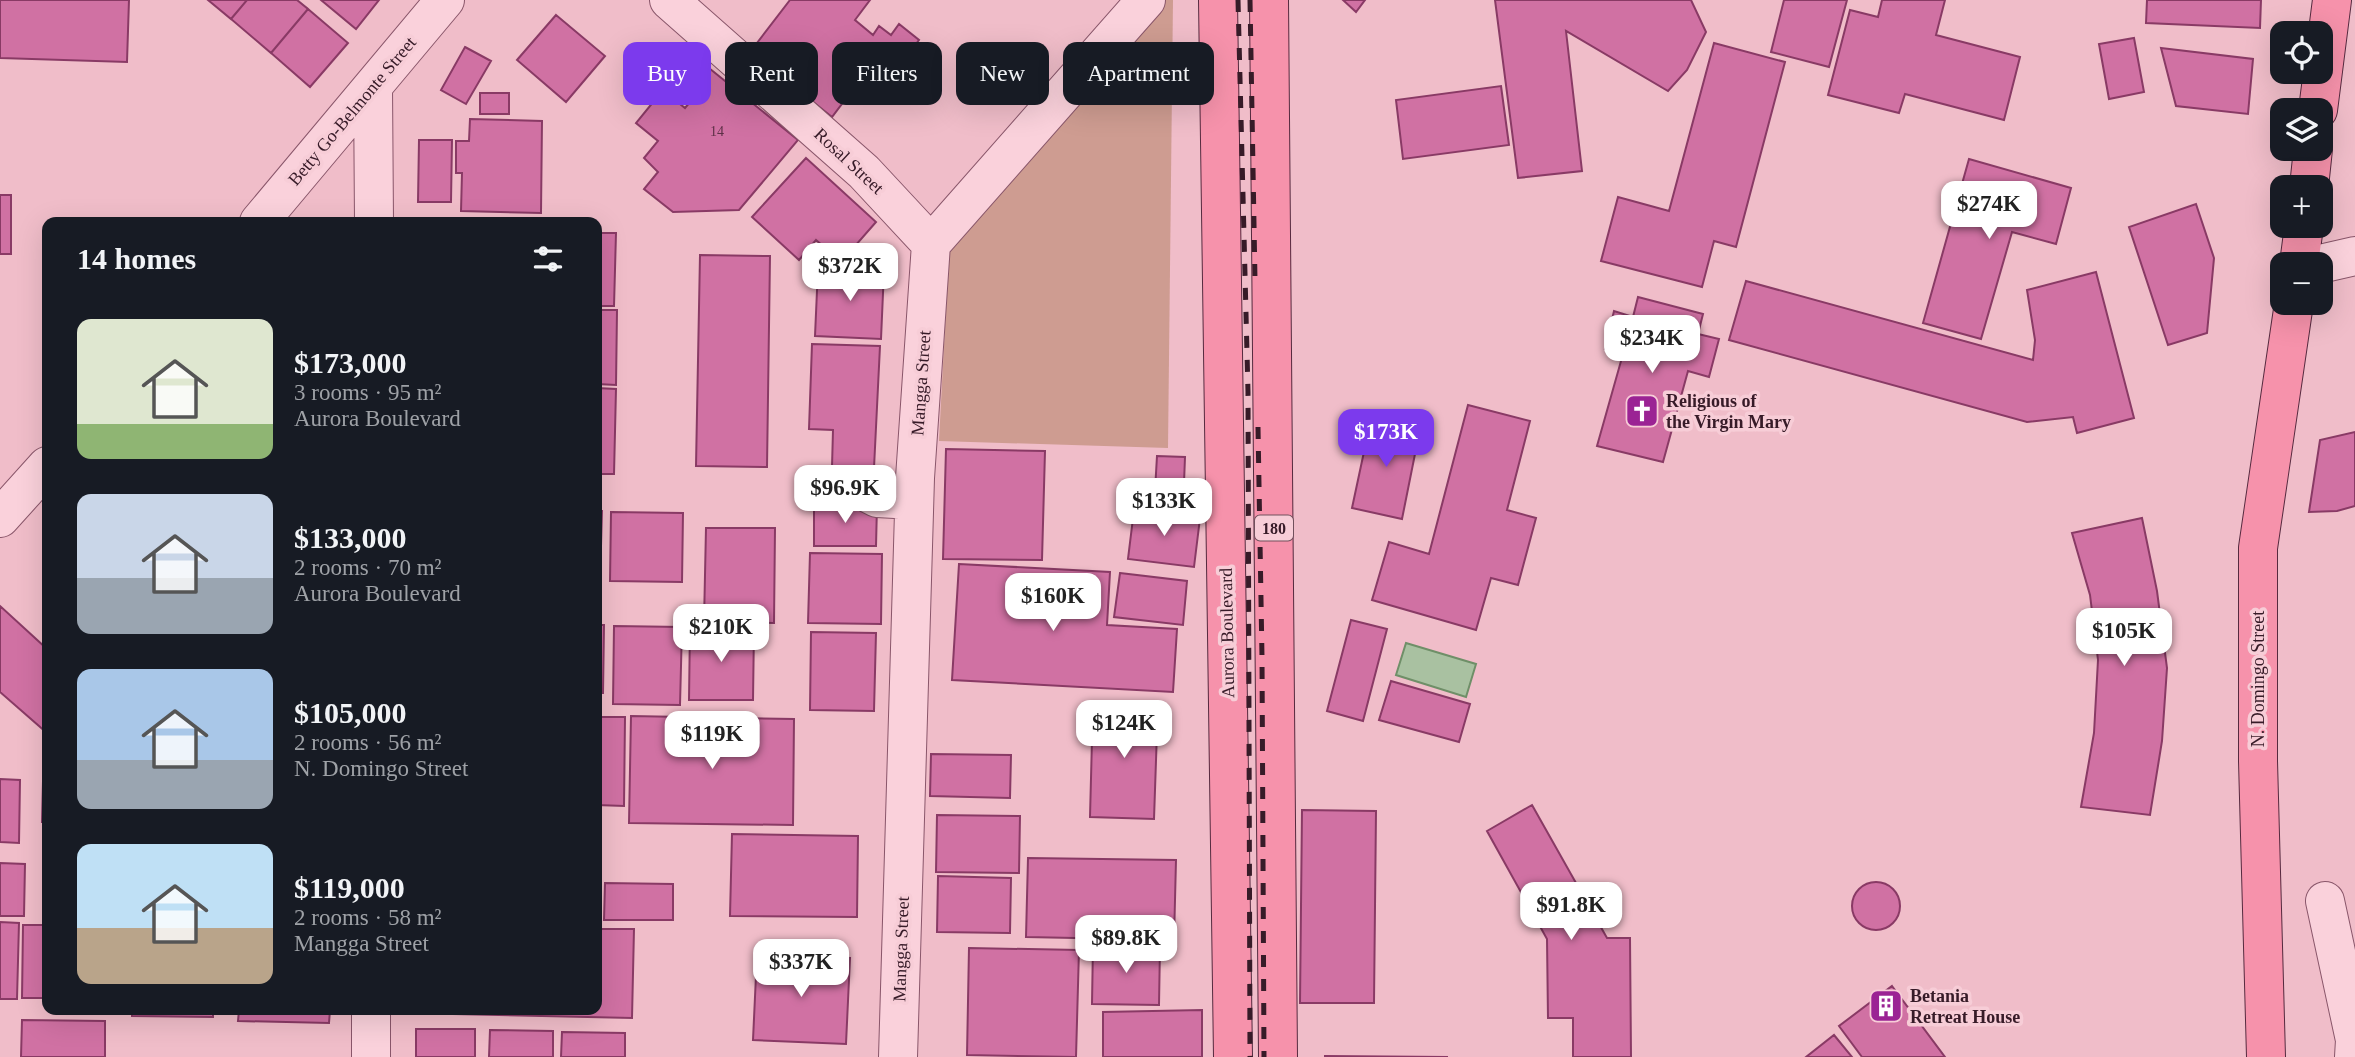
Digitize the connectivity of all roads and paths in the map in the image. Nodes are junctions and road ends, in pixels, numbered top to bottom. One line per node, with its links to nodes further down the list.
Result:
1 (444, 0): 7 (street, Betty Go-Belmonte Street)
2 (669, 0): 11 (street, Rosal Street)
3 (1146, 0): 11 (street)
4 (1218, 0): 21 (main road, Aurora Boulevard)
5 (1269, 0): 22 (main road, 180)
6 (2332, 0): 8 (main road)
7 (373, 87): 9 (street, Betty Go-Belmonte Street); 10 (street)
8 (2320, 98)
9 (263, 217)
10 (374, 217)
11 (930, 244): 20 (street, Mangga Street)
12 (2355, 256): 13 (street)
13 (2333, 261)
14 (2292, 315): 23 (main road, N. Domingo Street)
15 (42, 472): 16 (street)
16 (0, 518)
17 (2325, 901): 24 (street)
18 (371, 1015): 19 (street)
19 (371, 1057)
20 (898, 1057)
21 (1233, 1057)
22 (1279, 1057)
23 (2266, 1057)
24 (2354, 1057)

